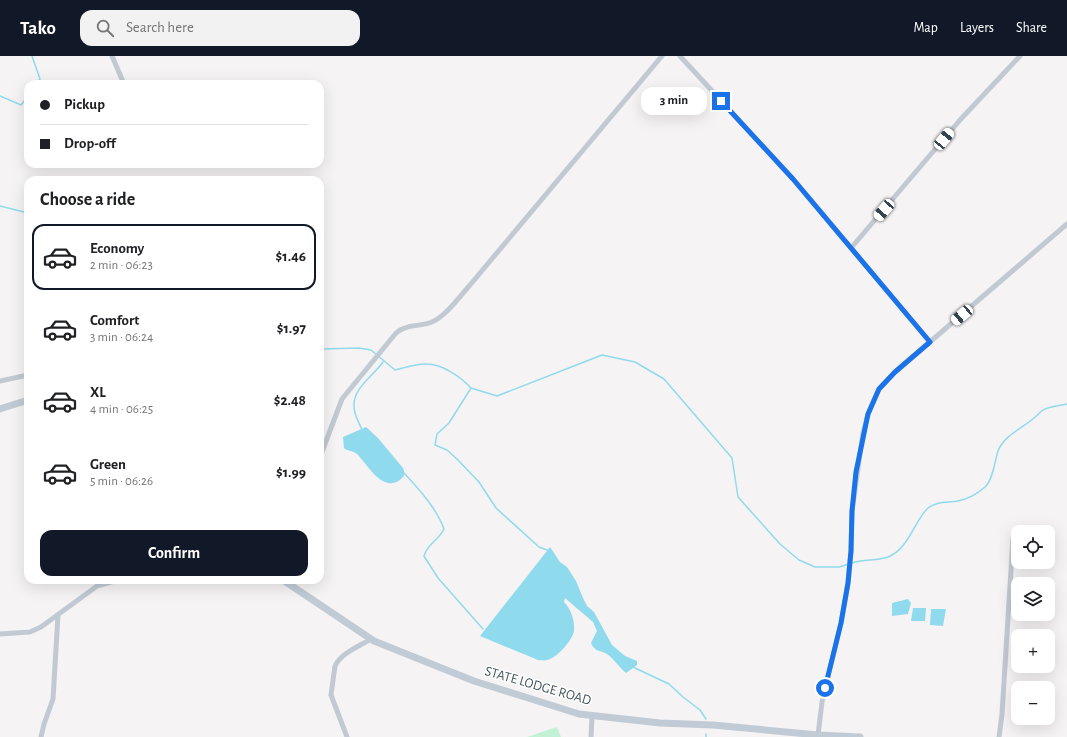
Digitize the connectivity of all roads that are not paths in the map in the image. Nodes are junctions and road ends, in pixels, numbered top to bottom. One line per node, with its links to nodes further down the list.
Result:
1 (112, 56): 5 (street)
2 (662, 56): 13 (street)
3 (680, 56): 7 (street)
4 (1020, 56): 7 (street)
5 (122, 80)
6 (1067, 224): 8 (street)
7 (851, 248): 8 (street)
8 (930, 342): 21 (street)
9 (24, 376): 10 (street)
10 (0, 381)
11 (24, 401): 12 (street)
12 (0, 409)
13 (324, 447)
14 (1012, 569): 26 (street)
15 (104, 584): 17 (street)
16 (289, 584): 19 (street, STATE LODGE ROAD)
17 (58, 615): 18 (street); 22 (street)
18 (0, 634)
19 (372, 639): 20 (street, STATE LODGE ROAD); 23 (street)
20 (592, 716): 21 (street, STATE LODGE ROAD); 24 (street)
21 (818, 735): 25 (street, STATE LODGE ROAD)
22 (41, 737)
23 (347, 737)
24 (591, 737)
25 (860, 737)
26 (999, 737)

